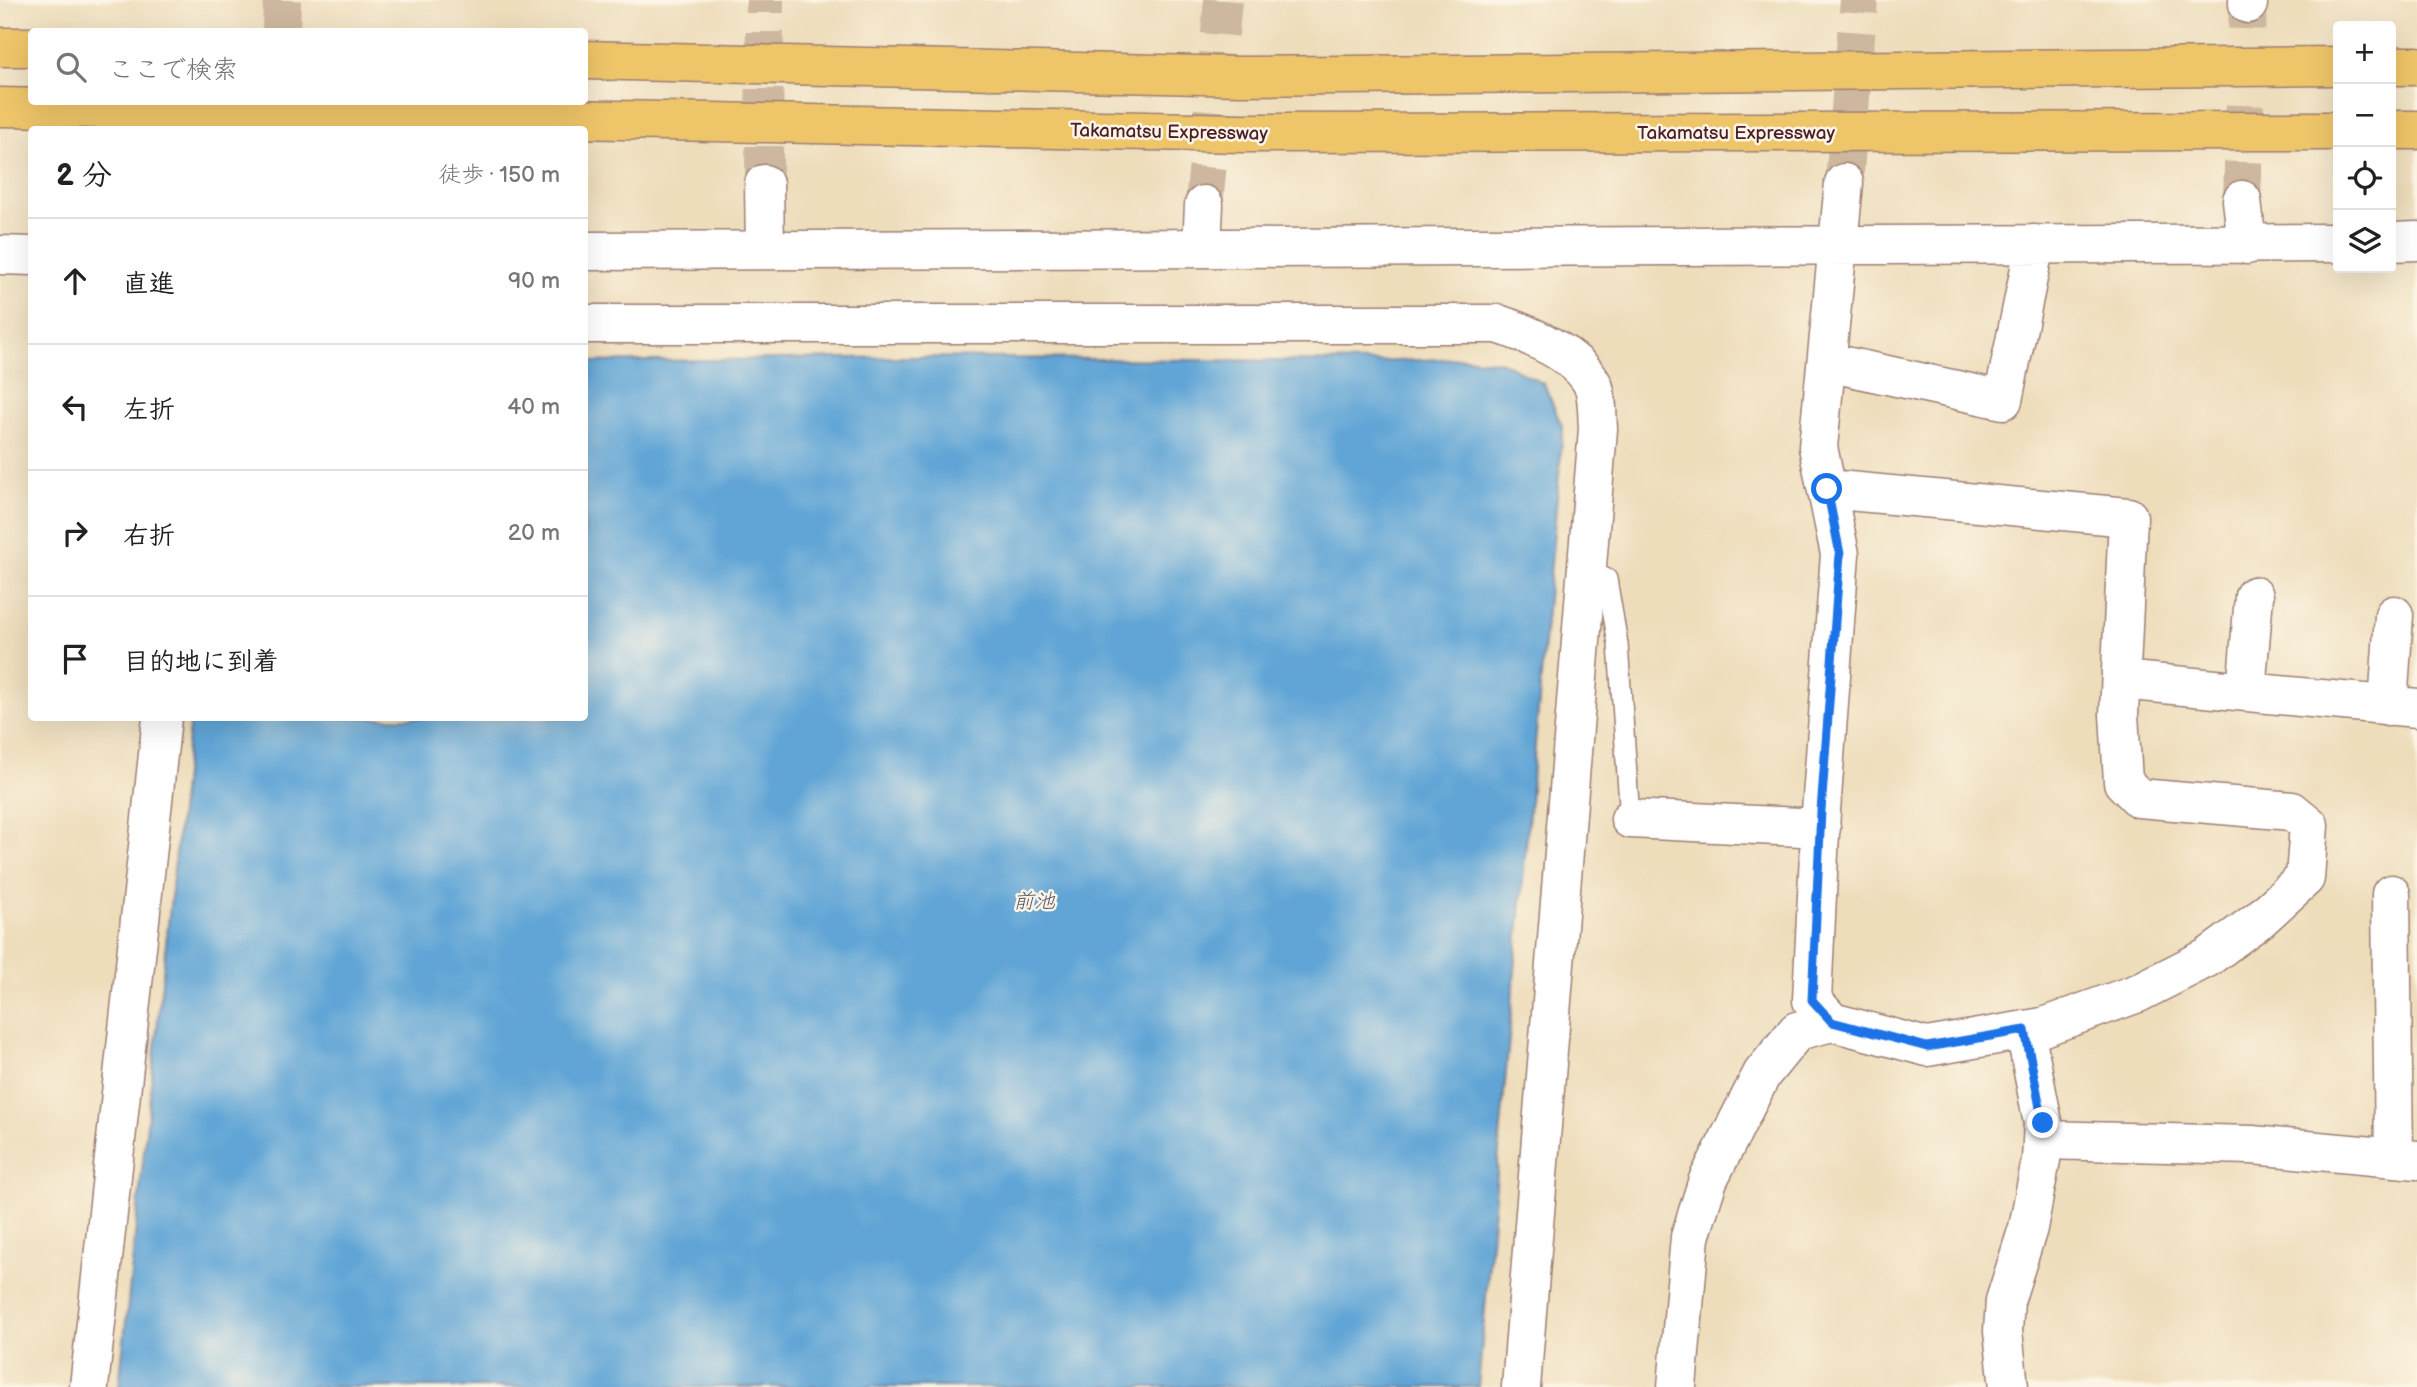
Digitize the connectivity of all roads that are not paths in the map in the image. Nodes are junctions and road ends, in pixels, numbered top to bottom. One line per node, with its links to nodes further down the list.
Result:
1 (0, 47): 2 (highway)
2 (28, 47)
3 (588, 60): 5 (highway)
4 (2417, 65): 6 (highway)
5 (2333, 66)
6 (2396, 66)
7 (0, 107): 10 (highway, Takamatsu Expressway)
8 (2396, 130): 9 (highway)
9 (2417, 130)
10 (2333, 131)
11 (1844, 183): 18 (street)
12 (764, 184): 22 (street)
13 (2242, 200): 20 (street)
14 (1204, 205): 21 (street)
15 (2417, 241): 16 (street)
16 (2396, 242)
17 (2333, 243): 20 (street)
18 (1840, 244): 19 (street); 21 (street); 27 (street)
19 (2035, 244): 20 (street); 27 (street)
20 (2247, 245)
21 (1202, 247): 22 (street)
22 (765, 249): 23 (street)
23 (588, 251)
24 (0, 255): 25 (street)
25 (28, 256)
26 (588, 324): 29 (street)
27 (1828, 362): 28 (street)
28 (1827, 489): 32 (street); 37 (street)
29 (1587, 569): 36 (lane); 44 (street)
30 (2254, 596): 33 (street)
31 (2394, 615): 34 (street)
32 (2121, 680): 33 (street); 40 (street)
33 (2246, 692): 34 (street)
34 (2402, 707)
35 (162, 721): 43 (street)
36 (1630, 819): 37 (street)
37 (1821, 828): 39 (street)
38 (2391, 894): 42 (street)
39 (1832, 1022): 40 (street); 45 (street)
40 (2025, 1030): 41 (street)
41 (2042, 1140): 42 (street); 46 (street)
42 (2406, 1159)
43 (89, 1387)
44 (1521, 1387)
45 (1676, 1387)
46 (2010, 1387)

